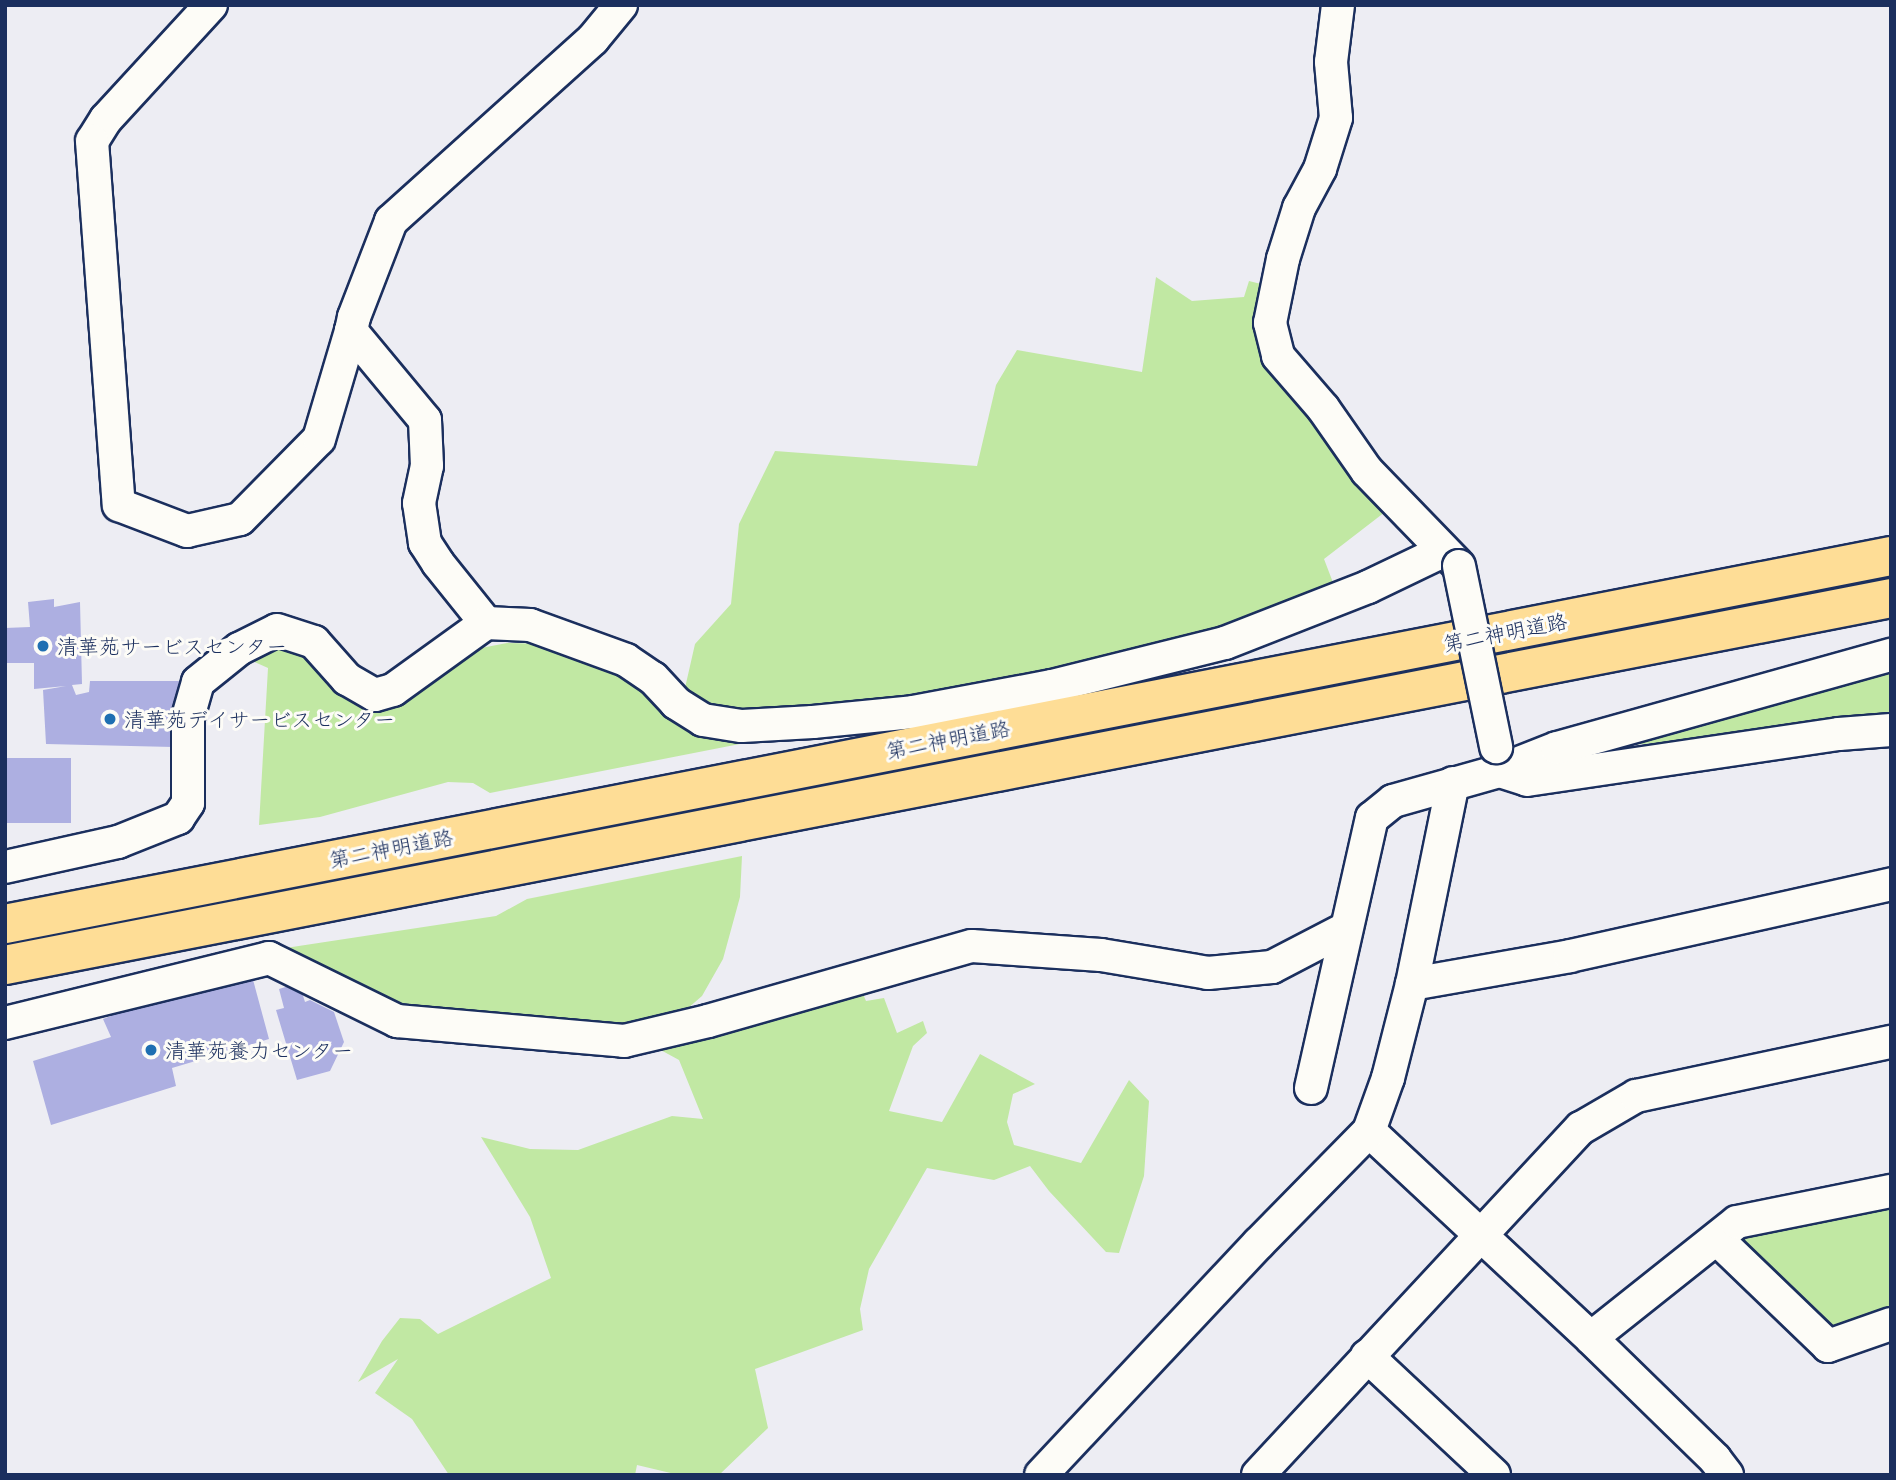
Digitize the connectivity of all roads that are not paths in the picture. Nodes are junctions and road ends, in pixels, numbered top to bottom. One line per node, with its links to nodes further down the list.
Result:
1 (211, 5): 4 (street)
2 (621, 5): 4 (street)
3 (1338, 5): 6 (street)
4 (351, 331): 8 (street)
5 (1891, 556): 15 (highway, 第二神明道路)
6 (1451, 558): 8 (street); 11 (street, bridge)
7 (1891, 598): 17 (highway, 第二神明道路)
8 (486, 623): 13 (street)
9 (1891, 655): 11 (street)
10 (1891, 730): 11 (street)
11 (1497, 759): 12 (street)
12 (1453, 783): 16 (street); 18 (street)
13 (5, 867)
14 (1891, 884): 18 (street)
15 (5, 924)
16 (1345, 929): 19 (street); 21 (street)
17 (5, 965)
18 (1412, 984): 22 (street)
19 (5, 1023)
20 (1891, 1042): 24 (street)
21 (1311, 1088)
22 (1369, 1131): 24 (street); 30 (street)
23 (1891, 1191): 25 (street)
24 (1480, 1237): 27 (street); 28 (street)
25 (1717, 1239): 26 (street); 27 (street)
26 (1891, 1324)
27 (1591, 1338): 32 (street)
28 (1367, 1356): 29 (street); 31 (street)
29 (1489, 1473)
30 (1041, 1475)
31 (1258, 1475)
32 (1727, 1475)

